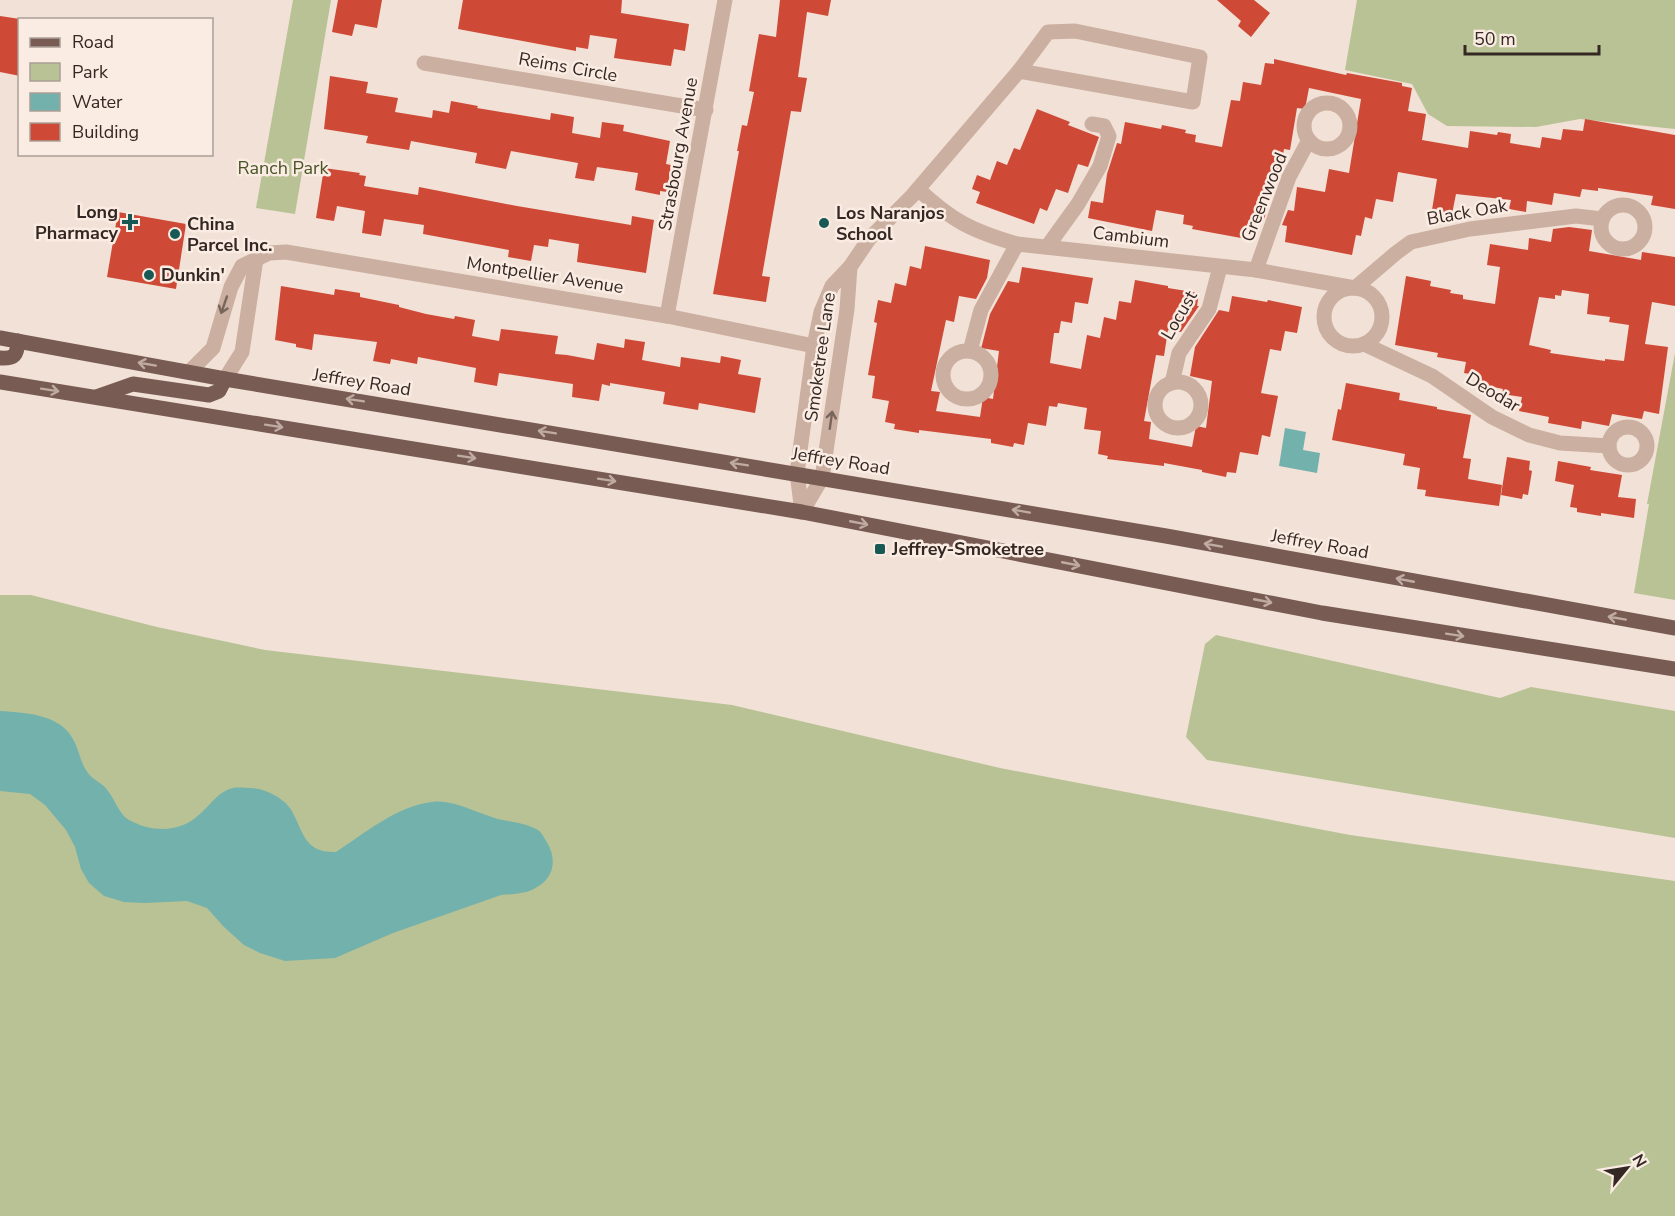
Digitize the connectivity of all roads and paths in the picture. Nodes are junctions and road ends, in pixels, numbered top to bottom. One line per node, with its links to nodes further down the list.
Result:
1 (725, 0): 4 (street, Strasbourg Avenue)
2 (424, 63): 4 (street, Reims Circle)
3 (1019, 71): 3 (street, Smoketree Lane); 7 (street, Smoketree Lane)
4 (706, 110): 16 (street, Strasbourg Avenue)
5 (1092, 124): 10 (street)
6 (1309, 140): 14 (street, Greenwood)
7 (918, 189): 9 (street, Cambium); 12 (street, Smoketree Lane)
8 (1602, 219): 15 (street, Black Oak)
9 (1017, 244): 10 (street, Cambium); 21 (street)
10 (1047, 247): 13 (street, Cambium)
11 (263, 256): 16 (street, Montpellier Avenue); 23 (street, one-way to 23); 24 (street)
12 (850, 267): 20 (street, Smoketree Lane); 30 (street, Smoketree Lane, one-way to 12)
13 (1220, 267): 14 (street, Cambium); 26 (street, Locust)
14 (1256, 270): 15 (street, Cambium)
15 (1355, 288): 19 (street); 19 (street, Deodar)
16 (667, 316): 20 (street, Montpellier Avenue)
17 (0, 338): 18 (main road, Jeffrey Road)
18 (18, 341): 22 (main road); 23 (main road, Jeffrey Road, one-way to 18)
19 (1364, 344): 28 (street, Deodar)
20 (814, 346): 29 (street, Smoketree Lane)
21 (970, 351)
22 (0, 357)
23 (189, 372): 24 (main road, Jeffrey Road)
24 (225, 379): 27 (main road); 29 (main road, Jeffrey Road, one-way to 24)
25 (0, 382): 27 (main road, one-way to 27)
26 (1172, 383)
27 (96, 397): 31 (main road, one-way to 31)
28 (1609, 446)
29 (797, 473): 30 (main road, Jeffrey Road); 31 (street, Smoketree Lane)
30 (822, 478): 31 (street, Smoketree Lane); 32 (main road, Jeffrey Road, one-way to 30)
31 (802, 512): 33 (main road, one-way to 33)
32 (1675, 628)
33 (1675, 669)

